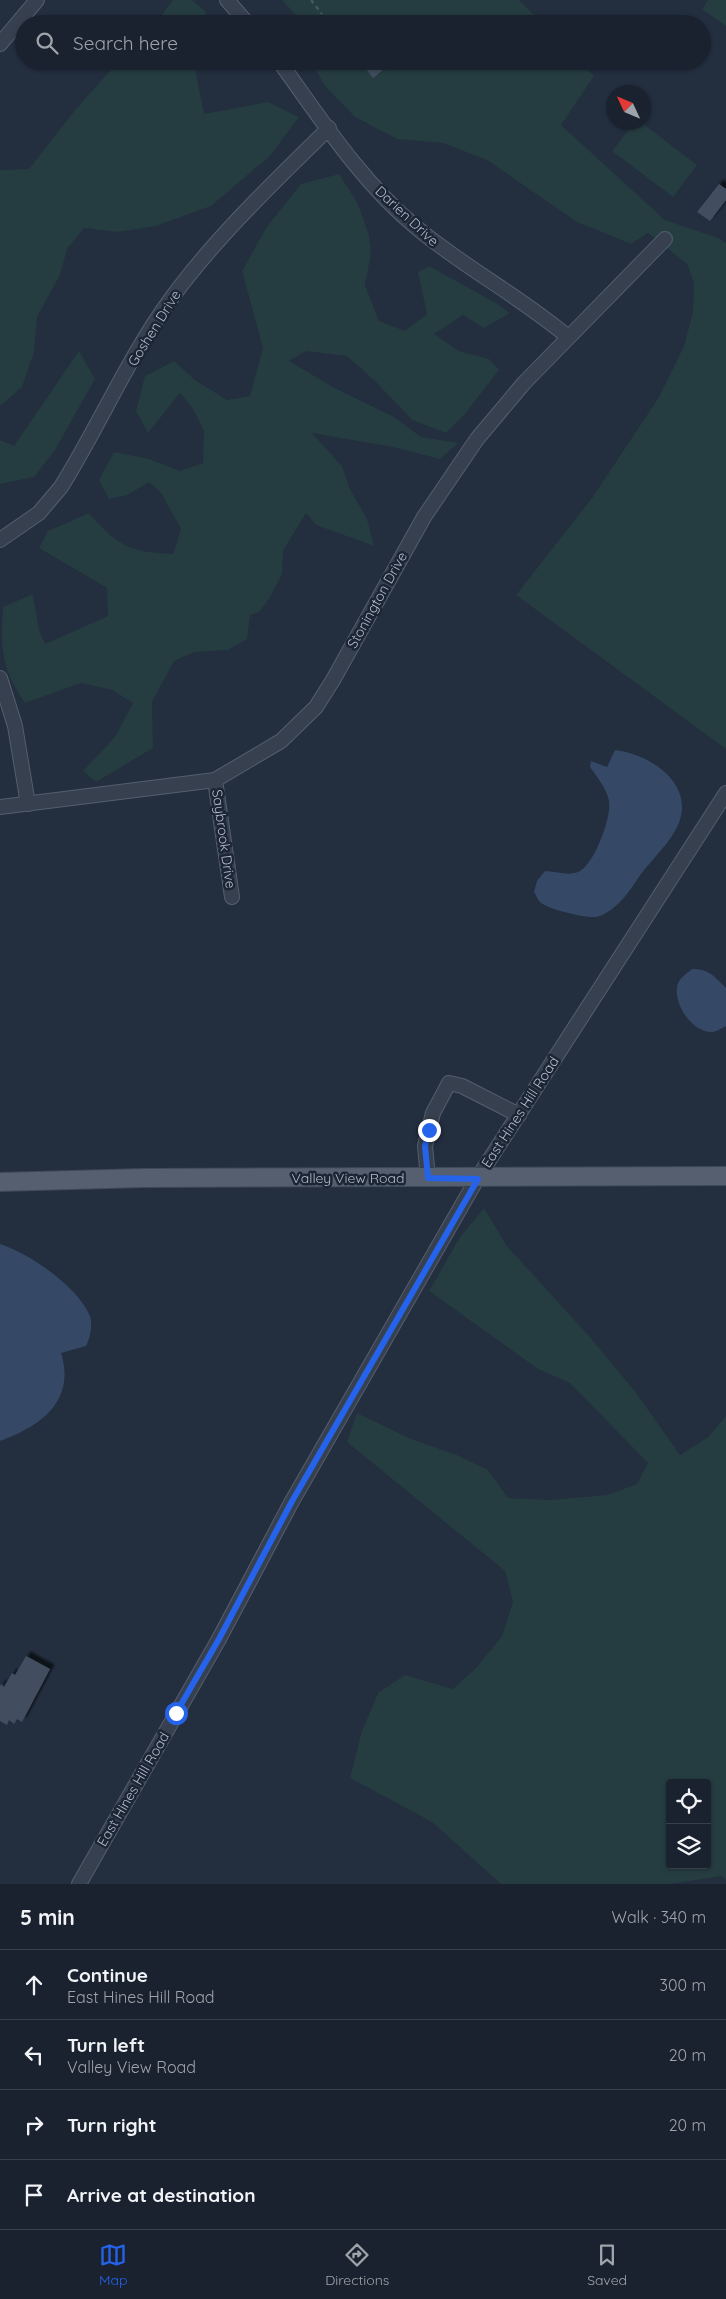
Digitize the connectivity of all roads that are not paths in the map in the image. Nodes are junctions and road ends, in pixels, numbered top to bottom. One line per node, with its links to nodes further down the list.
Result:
1 (37, 0): 3 (street)
2 (227, 0): 4 (street)
3 (24, 15)
4 (240, 15)
5 (15, 26): 6 (street)
6 (0, 44)
7 (286, 70): 8 (street, Darien Drive)
8 (329, 128): 10 (street, Darien Drive); 11 (street, Goshen Drive)
9 (665, 239): 10 (street, Stonington Drive)
10 (568, 337): 13 (street, Stonington Drive)
11 (0, 540)
12 (0, 678): 15 (street)
13 (215, 780): 15 (street, Stonington Drive); 17 (street, Saybrook Drive)
14 (726, 793): 18 (street, East Hines Hill Road)
15 (28, 804): 16 (street, Stonington Drive)
16 (0, 807)
17 (232, 898)
18 (519, 1115): 20 (street); 21 (street, East Hines Hill Road)
19 (726, 1176): 21 (main road, Valley View Road)
20 (428, 1178): 21 (main road, Valley View Road); 22 (main road, Valley View Road)
21 (478, 1179): 23 (street, East Hines Hill Road)
22 (0, 1182)
23 (79, 1884)

